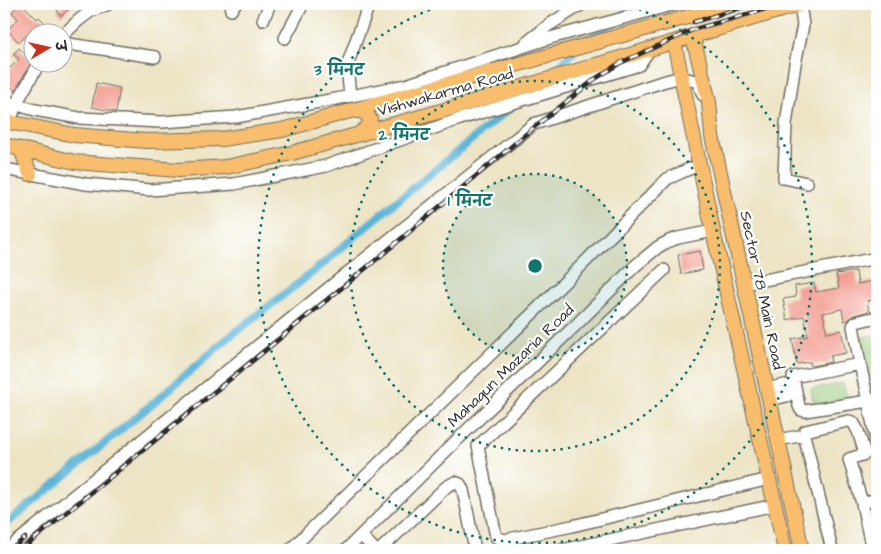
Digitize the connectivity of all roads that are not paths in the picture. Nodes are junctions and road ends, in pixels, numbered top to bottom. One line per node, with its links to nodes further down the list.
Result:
1 (109, 4): 10 (street)
2 (270, 4): 9 (street)
3 (303, 4): 12 (street)
4 (369, 4): 24 (street)
5 (582, 4): 15 (street)
6 (675, 4): 15 (street)
7 (734, 4): 18 (main road, Vishwakarma Road)
8 (800, 4): 11 (main road, Vishwakarma Road); 34 (street)
9 (263, 20)
10 (72, 27)
11 (693, 37): 13 (main road, Vishwakarma Road); 23 (main road, Sector 78 Main Road)
12 (285, 38)
13 (674, 42): 17 (main road, Vishwakarma Road); 20 (main road)
14 (72, 45): 16 (street)
15 (520, 48): 18 (street); 24 (street)
16 (155, 57)
17 (636, 60): 27 (main road, Vishwakarma Road); 33 (street)
18 (517, 64): 21 (main road, Vishwakarma Road)
19 (33, 72): 25 (street)
20 (681, 77): 23 (street); 31 (main road); 59 (street)
21 (390, 100): 24 (main road, Vishwakarma Road); 27 (main road)
22 (4, 101): 25 (street)
23 (709, 102): 38 (main road, Sector 78 Main Road)
24 (351, 103): 25 (street); 26 (main road, Vishwakarma Road); 28 (main road)
25 (16, 104): 26 (street)
26 (7, 121)
27 (392, 124): 28 (main road, Vishwakarma Road)
28 (360, 134): 30 (main road, Vishwakarma Road)
29 (4, 145): 30 (main road, Vishwakarma Road)
30 (21, 149): 33 (main road)
31 (700, 166): 35 (main road); 60 (street)
32 (4, 169): 33 (street)
33 (30, 174)
34 (807, 183)
35 (713, 231): 39 (street, Mahagun Mazaria Road); 45 (main road)
36 (877, 258): 38 (street)
37 (664, 270): 41 (street)
38 (744, 284): 44 (main road, Sector 78 Main Road)
39 (605, 295): 40 (street, Mahagun Mazaria Road); 41 (street)
40 (594, 307): 43 (street); 57 (street, Mahagun Mazaria Road)
41 (620, 311): 43 (street)
42 (877, 317): 46 (street)
43 (608, 322): 53 (street)
44 (755, 338): 45 (main road); 48 (main road, Sector 78 Main Road)
45 (738, 341): 53 (main road)
46 (860, 364): 47 (street); 49 (street)
47 (795, 389): 48 (street); 49 (street)
48 (768, 394): 51 (main road, Sector 78 Main Road)
49 (873, 400): 52 (street)
50 (804, 435): 51 (street); 55 (street); 68 (street)
51 (778, 440): 67 (main road, Sector 78 Main Road)
52 (877, 444)
53 (769, 479): 56 (main road)
54 (877, 499): 55 (street)
55 (862, 503): 69 (street)
56 (775, 505): 58 (street); 66 (main road)
57 (361, 535): 61 (street, Mahagun Mazaria Road); 62 (street)
58 (614, 545): 65 (street)
59 (7, 550)
60 (290, 550)
61 (346, 550)
62 (375, 550)
63 (380, 550): 64 (street)
64 (476, 550)
65 (562, 550)
66 (784, 550)
67 (802, 550)
68 (832, 550)
69 (872, 550)

